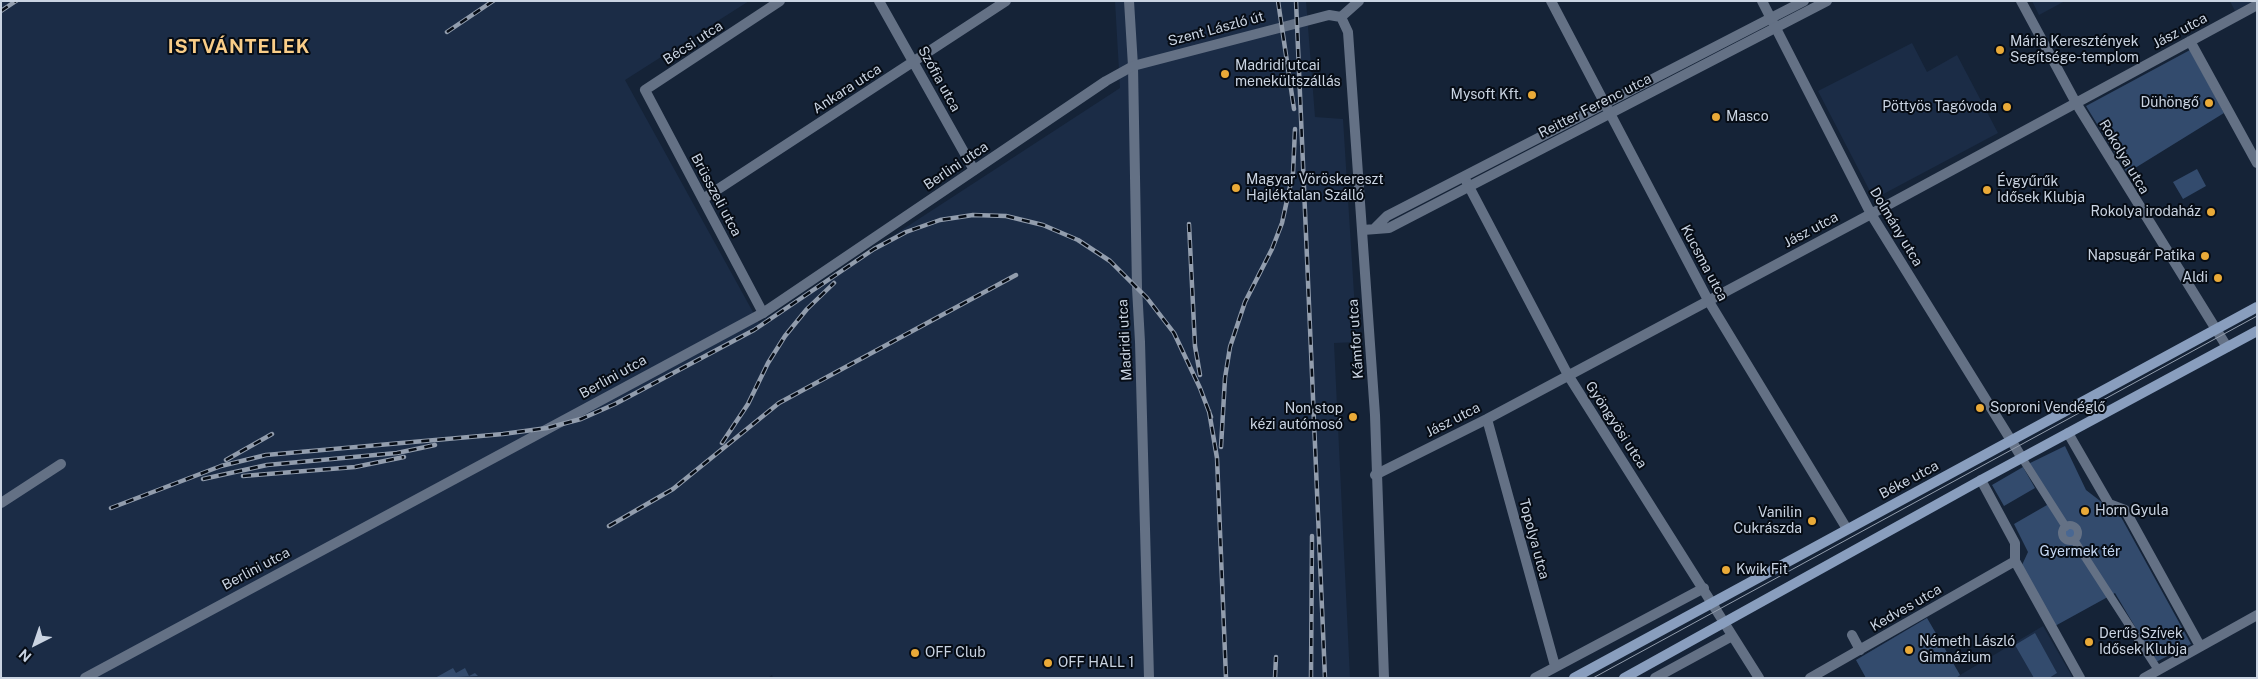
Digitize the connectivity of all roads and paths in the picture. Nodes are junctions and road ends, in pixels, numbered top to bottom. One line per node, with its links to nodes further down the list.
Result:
1 (780, 1): 19 (street, Bécsi utca)
2 (879, 1): 17 (street, Szófia utca)
3 (1006, 1): 17 (street, Ankara utca)
4 (1129, 1): 18 (street, Madridi utca)
5 (1344, 1): 13 (street, Kámfor utca)
6 (1359, 1): 13 (street)
7 (1551, 1): 21 (street, Kucsma utca)
8 (1762, 1): 14 (street, Dolmány utca)
9 (1804, 1): 14 (street, Reitter Ferenc utca)
10 (1827, 1): 15 (street, Reitter Ferenc utca)
11 (2021, 1): 20 (street, Rokolya utca)
12 (2257, 5): 16 (street, Jász utca)
13 (1341, 17): 18 (street, Szent László út); 28 (street, Kámfor utca)
14 (1771, 18): 15 (street, Dolmány utca); 21 (street, Reitter Ferenc utca)
15 (1776, 28): 22 (street, Reitter Ferenc utca); 27 (street, Dolmány utca)
16 (2190, 41): 20 (street, Jász utca); 23 (street)
17 (913, 62): 24 (street, Szófia utca); 26 (street, Ankara utca)
18 (1133, 66): 24 (street, Berlini utca); 57 (street, Madridi utca)
19 (645, 90): 26 (street, Brüsszeli utca)
20 (2076, 103): 27 (street, Jász utca); 32 (street, Rokolya utca)
21 (1605, 104): 22 (street, Kucsma utca); 25 (street, Reitter Ferenc utca)
22 (1610, 114): 25 (street, Reitter Ferenc utca); 29 (street, Kucsma utca)
23 (2257, 163)
24 (974, 170): 31 (street, Berlini utca)
25 (1467, 182): 28 (street, Reitter Ferenc utca); 35 (street, Gyöngyösi utca)
26 (703, 199): 31 (street, Brüsszeli utca)
27 (1871, 214): 29 (street, Jász utca); 38 (street, Dolmány utca)
28 (1369, 230): 41 (street, Kámfor utca)
29 (1708, 300): 35 (street, Jász utca); 44 (street, Kucsma utca)
30 (2257, 307): 32 (main road, Béke utca)
31 (763, 313): 56 (street, Berlini utca)
32 (2217, 328): 34 (street, Rokolya utca); 38 (main road, Béke utca)
33 (2256, 334): 34 (main road)
34 (2227, 347): 37 (main road)
35 (1568, 375): 36 (street, Jász utca); 46 (street, Gyöngyösi utca)
36 (1487, 419): 41 (street, Jász utca); 54 (street, Topolya utca)
37 (2068, 433): 39 (main road); 52 (street)
38 (2012, 440): 39 (street, Dolmány utca); 44 (main road, Béke utca)
39 (2022, 458): 42 (main road); 55 (street)
40 (62, 464): 43 (street)
41 (1376, 475): 58 (street, Kámfor utca)
42 (1980, 480): 45 (street); 49 (main road)
43 (1, 503)
44 (1847, 529): 47 (main road, Béke utca)
45 (2015, 561): 53 (street, Kedves utca); 65 (street)
46 (1704, 588): 47 (street, Gyöngyösi utca); 54 (street)
47 (1713, 603): 49 (street, Gyöngyösi utca); 60 (main road, Béke utca)
48 (2257, 615): 52 (street)
49 (1724, 622): 51 (street, Gyöngyösi utca); 61 (main road)
50 (1852, 634): 53 (street)
51 (1732, 636): 62 (street); 63 (street, Gyöngyösi utca)
52 (2200, 646): 55 (street)
53 (1860, 650): 64 (street, Kedves utca)
54 (1555, 666): 59 (street)
55 (2160, 674): 66 (street)
56 (85, 678)
57 (1149, 678)
58 (1384, 678)
59 (1535, 678)
60 (1574, 678)
61 (1624, 678)
62 (1654, 678)
63 (1759, 678)
64 (1810, 678)
65 (2080, 678)
66 (2144, 678)

